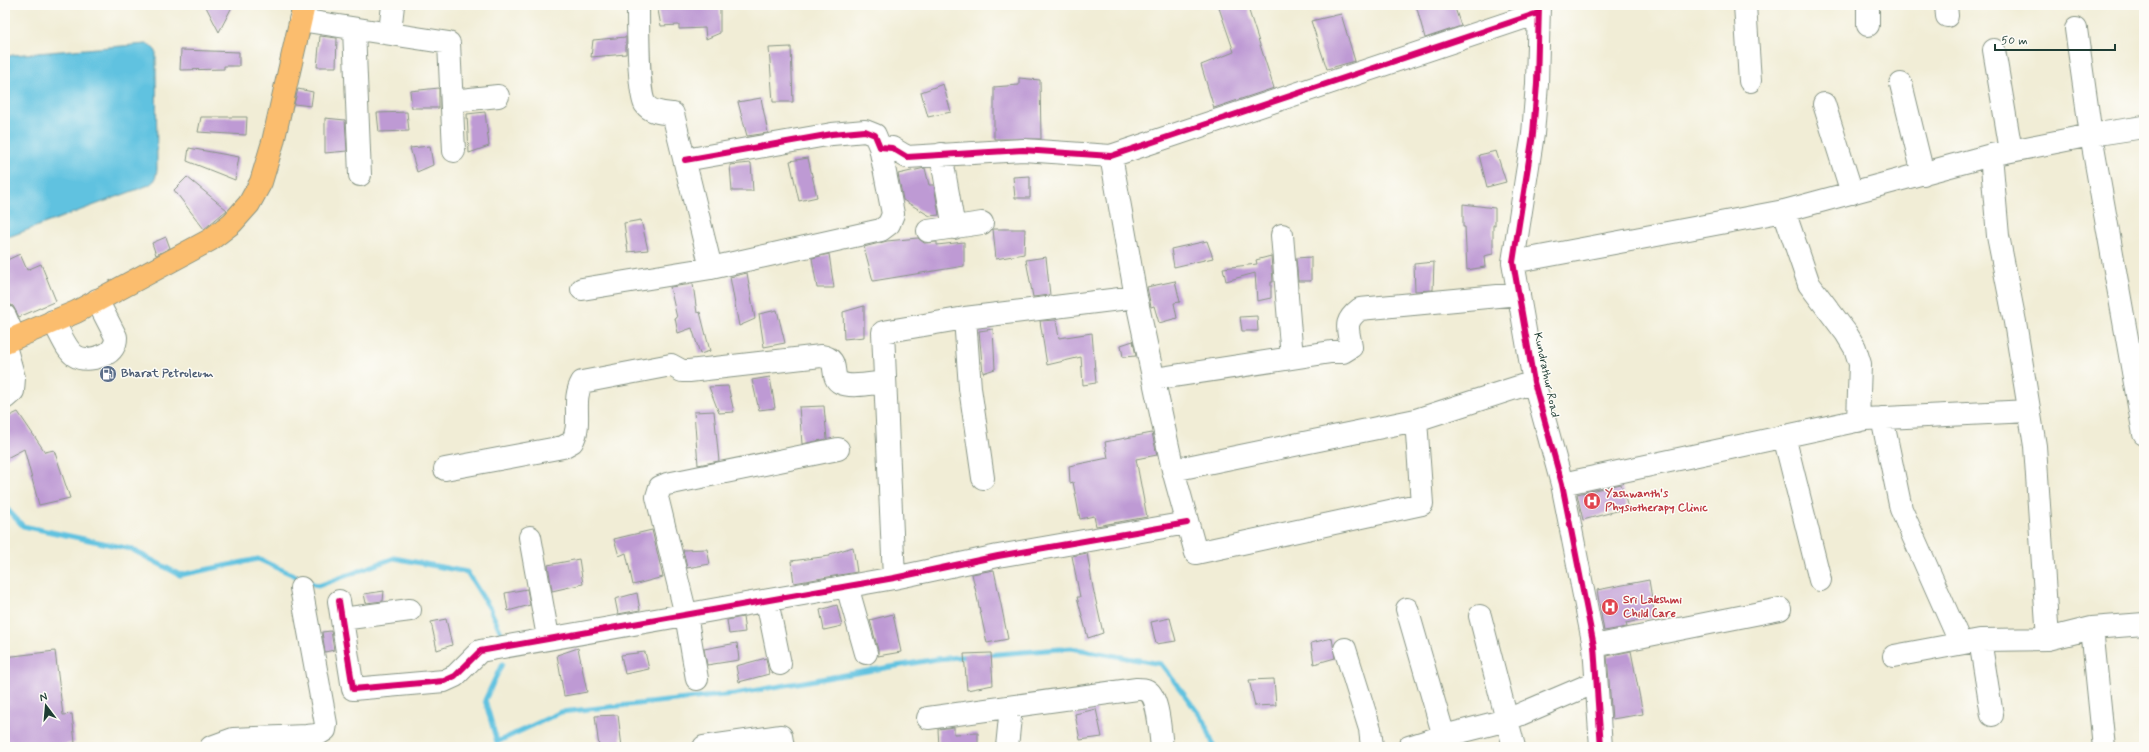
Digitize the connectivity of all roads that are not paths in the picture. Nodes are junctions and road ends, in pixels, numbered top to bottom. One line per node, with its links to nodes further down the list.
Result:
1 (393, 5): 8 (street)
2 (638, 5): 22 (street)
3 (1744, 5): 10 (street)
4 (1539, 9): 21 (street); 31 (street, Kundrathur Road)
5 (302, 12): 6 (street); 36 (main road)
6 (354, 29): 8 (street); 24 (street)
7 (2076, 29): 16 (street)
8 (390, 32): 13 (street)
9 (1994, 50): 19 (street)
10 (1750, 81)
11 (1900, 84): 23 (street)
12 (498, 96): 13 (street)
13 (452, 102): 18 (street)
14 (1824, 104): 25 (street)
15 (2144, 127): 16 (street)
16 (2091, 135): 19 (street); 49 (street)
17 (880, 147): 20 (street); 22 (street); 32 (street)
18 (454, 151)
19 (2001, 153): 23 (street); 46 (street)
20 (942, 154): 21 (street); 28 (street)
21 (1111, 156): 35 (street)
22 (685, 160): 32 (street)
23 (1923, 174): 25 (street)
24 (360, 175)
25 (1852, 193): 26 (street)
26 (1784, 211): 31 (street); 47 (street)
27 (982, 223): 28 (street)
28 (954, 228): 29 (street)
29 (928, 231)
30 (1282, 235): 41 (street)
31 (1513, 262): 34 (street, Kundrathur Road)
32 (711, 268): 33 (street)
33 (582, 289)
34 (1519, 294): 41 (street); 44 (street, Kundrathur Road)
35 (1136, 297): 38 (street); 42 (street)
36 (97, 300): 39 (main road); 39 (street)
37 (5, 316): 40 (street)
38 (965, 318): 43 (street); 54 (street)
39 (53, 321): 40 (main road)
40 (8, 341): 45 (street)
41 (1292, 358): 42 (street)
42 (1154, 379): 53 (street)
43 (885, 382): 52 (street); 58 (street)
44 (1534, 382): 48 (street); 55 (street, Kundrathur Road)
45 (5, 398)
46 (2029, 411): 47 (street); 71 (street)
47 (1868, 419): 50 (street); 72 (street)
48 (1416, 420): 53 (street); 56 (street)
49 (2144, 434)
50 (1784, 436): 55 (street); 59 (street)
51 (838, 449): 66 (street)
52 (445, 469)
53 (1173, 470): 56 (street)
54 (983, 478)
55 (1562, 484): 73 (street, Kundrathur Road)
56 (1187, 523): 58 (street)
57 (530, 537): 70 (street)
58 (894, 578): 60 (street)
59 (1820, 580)
60 (847, 586): 62 (street); 75 (street)
61 (301, 588): 81 (street)
62 (766, 601): 66 (street); 77 (street)
63 (1780, 608): 73 (street)
64 (1407, 609): 86 (street)
65 (410, 610): 80 (street)
66 (686, 615): 70 (street); 78 (street)
67 (1480, 616): 85 (street)
68 (2144, 624): 69 (street)
69 (2092, 628): 71 (street); 96 (street)
70 (548, 637): 80 (street)
71 (2048, 639): 72 (street)
72 (1970, 641): 76 (street); 83 (street)
73 (1594, 646): 79 (street, Kundrathur Road)
74 (1345, 650): 92 (street)
75 (866, 653)
76 (1894, 656)
77 (780, 664)
78 (697, 678)
79 (1596, 682): 85 (street); 95 (street, Kundrathur Road)
80 (353, 689): 81 (street)
81 (319, 692): 87 (street)
82 (1011, 707): 84 (street); 90 (street); 91 (street)
83 (1992, 715)
84 (928, 718)
85 (1507, 720): 86 (street); 94 (street)
86 (1446, 741): 93 (street)
87 (211, 747)
88 (704, 747): 89 (street)
89 (783, 747)
90 (1007, 747)
91 (1162, 747)
92 (1372, 747)
93 (1409, 747)
94 (1514, 747)
95 (1601, 747)
96 (2104, 747)

